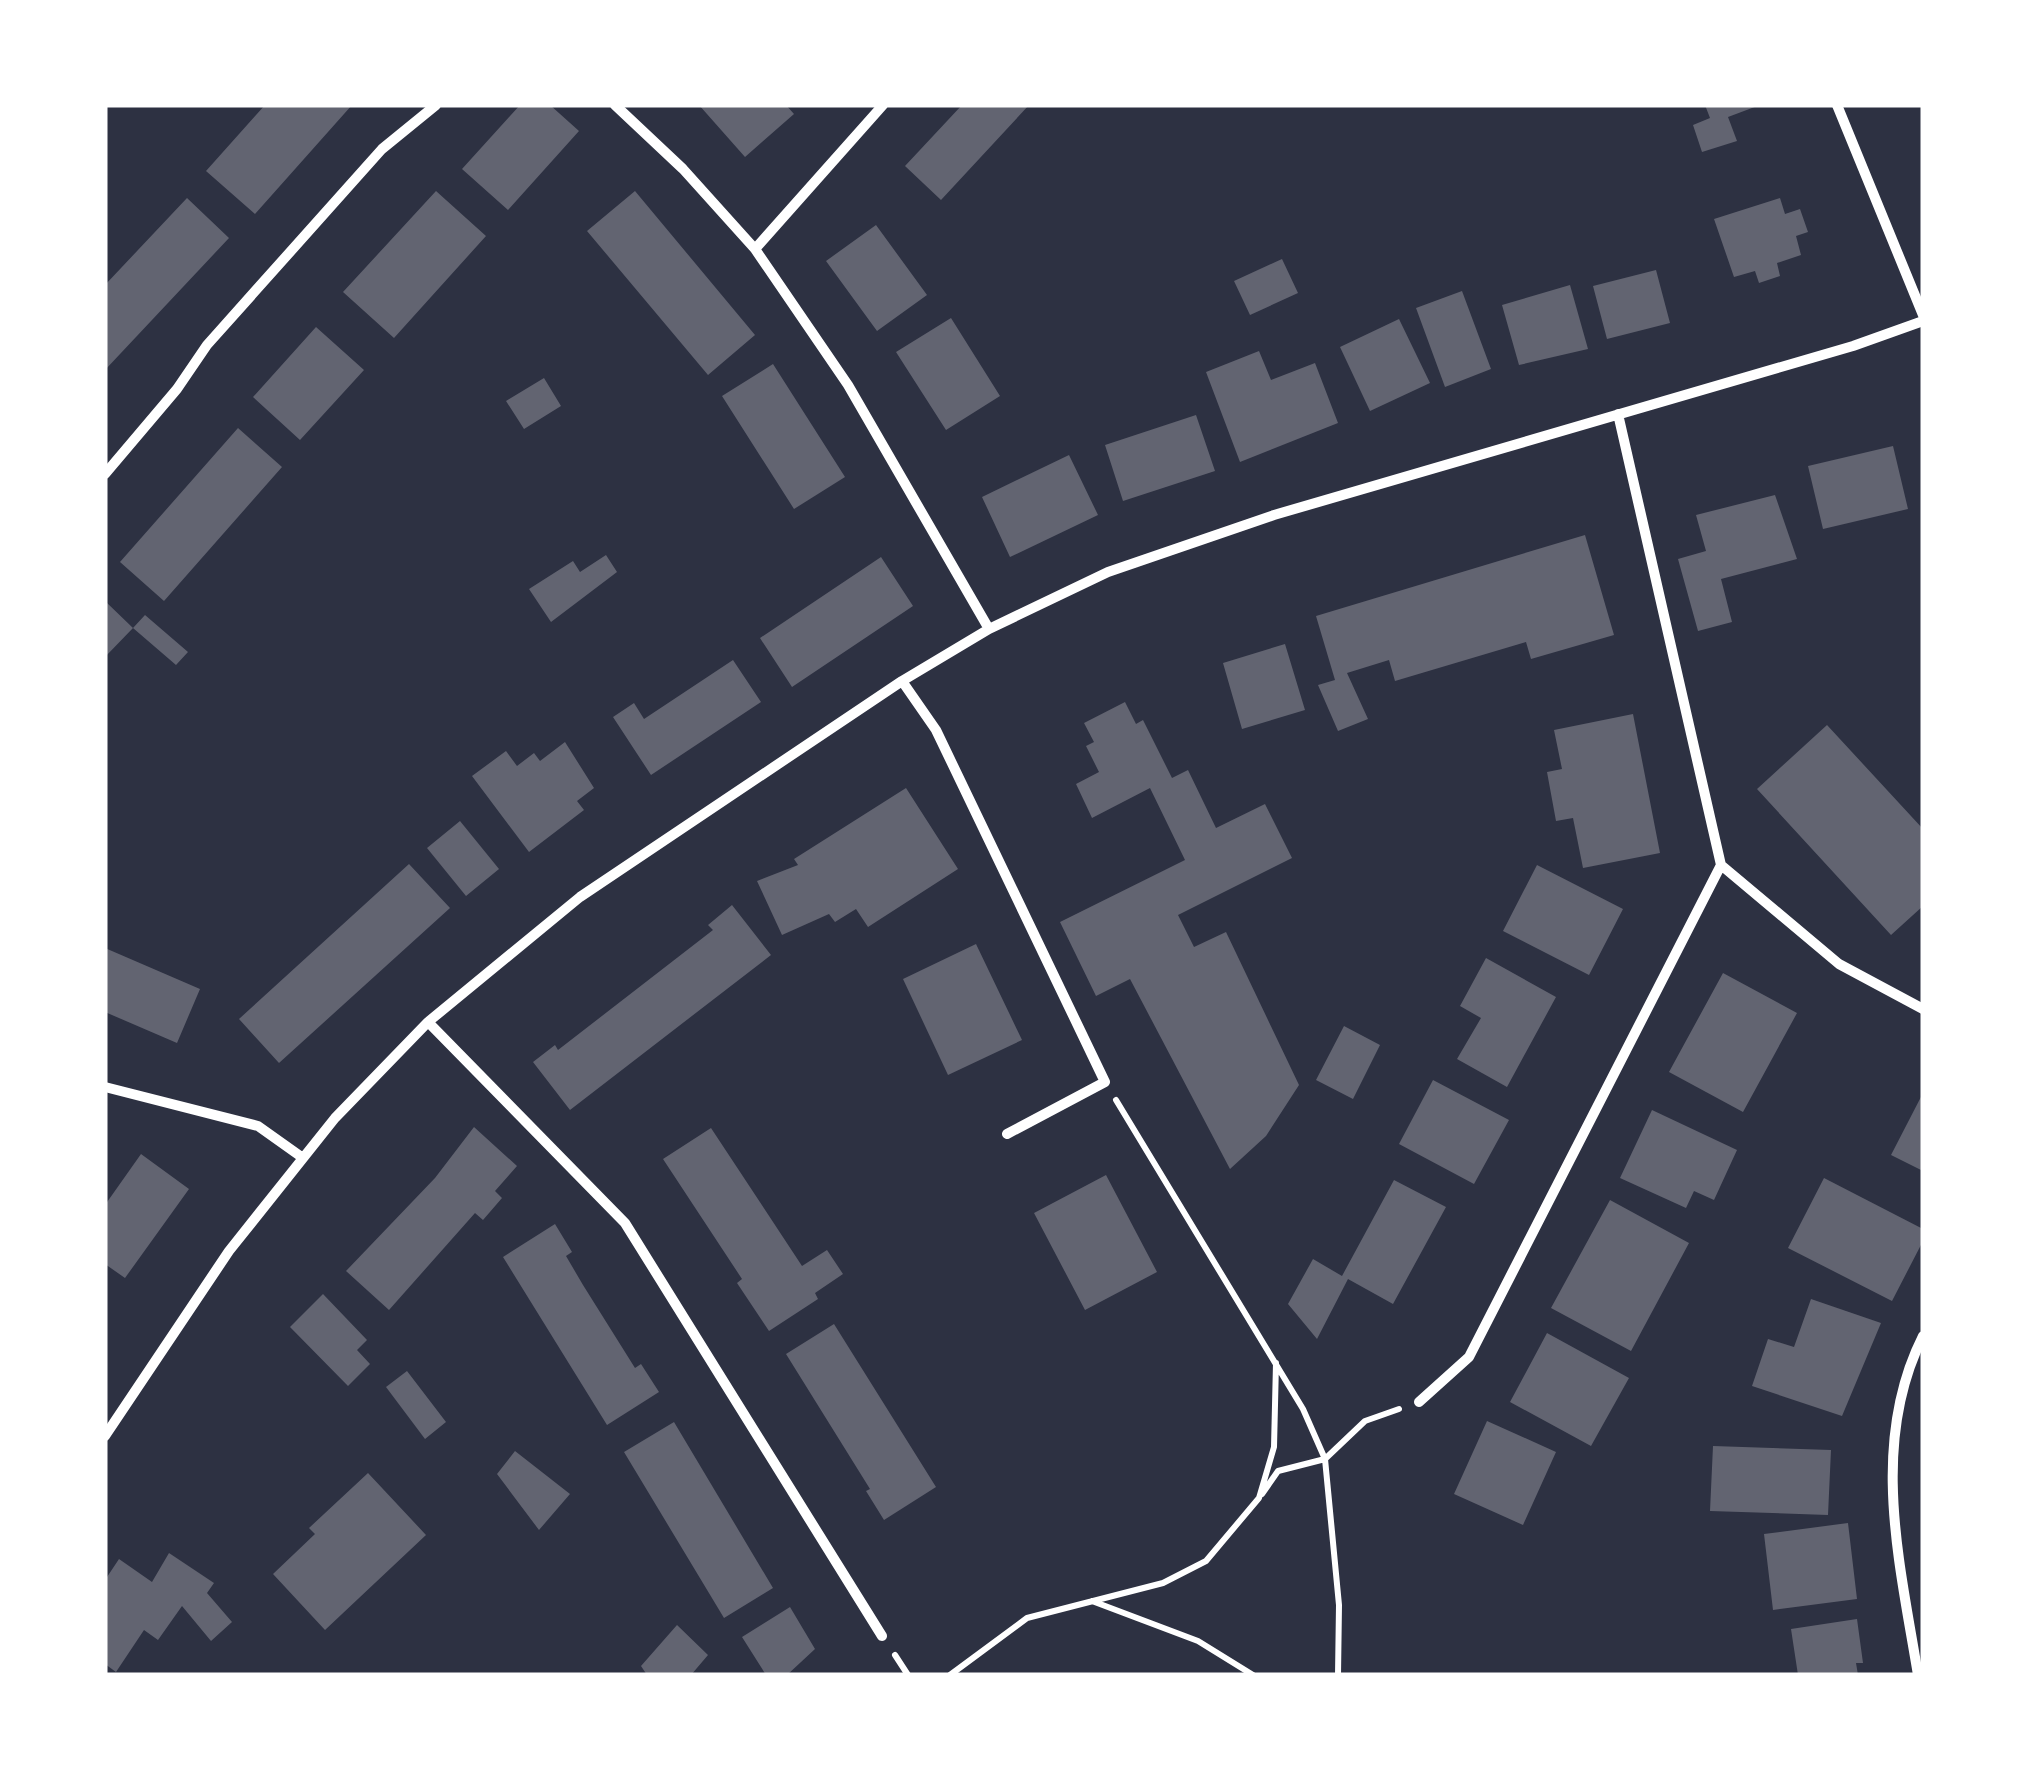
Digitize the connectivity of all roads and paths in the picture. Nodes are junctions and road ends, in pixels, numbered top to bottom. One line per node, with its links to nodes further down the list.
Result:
1 (436, 105): 8 (street)
2 (615, 105): 5 (street)
3 (883, 105): 5 (street)
4 (1837, 105): 6 (street)
5 (755, 249): 9 (street)
6 (1923, 318): 7 (street)
7 (1618, 414): 9 (street); 11 (street)
8 (105, 474)
9 (989, 629): 10 (street)
10 (902, 681): 13 (street); 14 (street)
11 (1721, 865): 12 (street); 20 (street)
12 (1923, 1008)
13 (428, 1022): 17 (street); 25 (street)
14 (1105, 1082): 16 (street); 19 (path)
15 (105, 1087): 17 (street)
16 (1007, 1134)
17 (303, 1158): 21 (street)
18 (1923, 1336): 29 (street)
19 (1276, 1362): 22 (path); 23 (path)
20 (1419, 1402): 22 (path)
21 (105, 1436)
22 (1325, 1459): 23 (path); 28 (path)
23 (1259, 1498): 24 (path)
24 (1091, 1600): 26 (path); 27 (path)
25 (882, 1636)
26 (950, 1675)
27 (1253, 1675)
28 (1338, 1675)
29 (1918, 1675)

